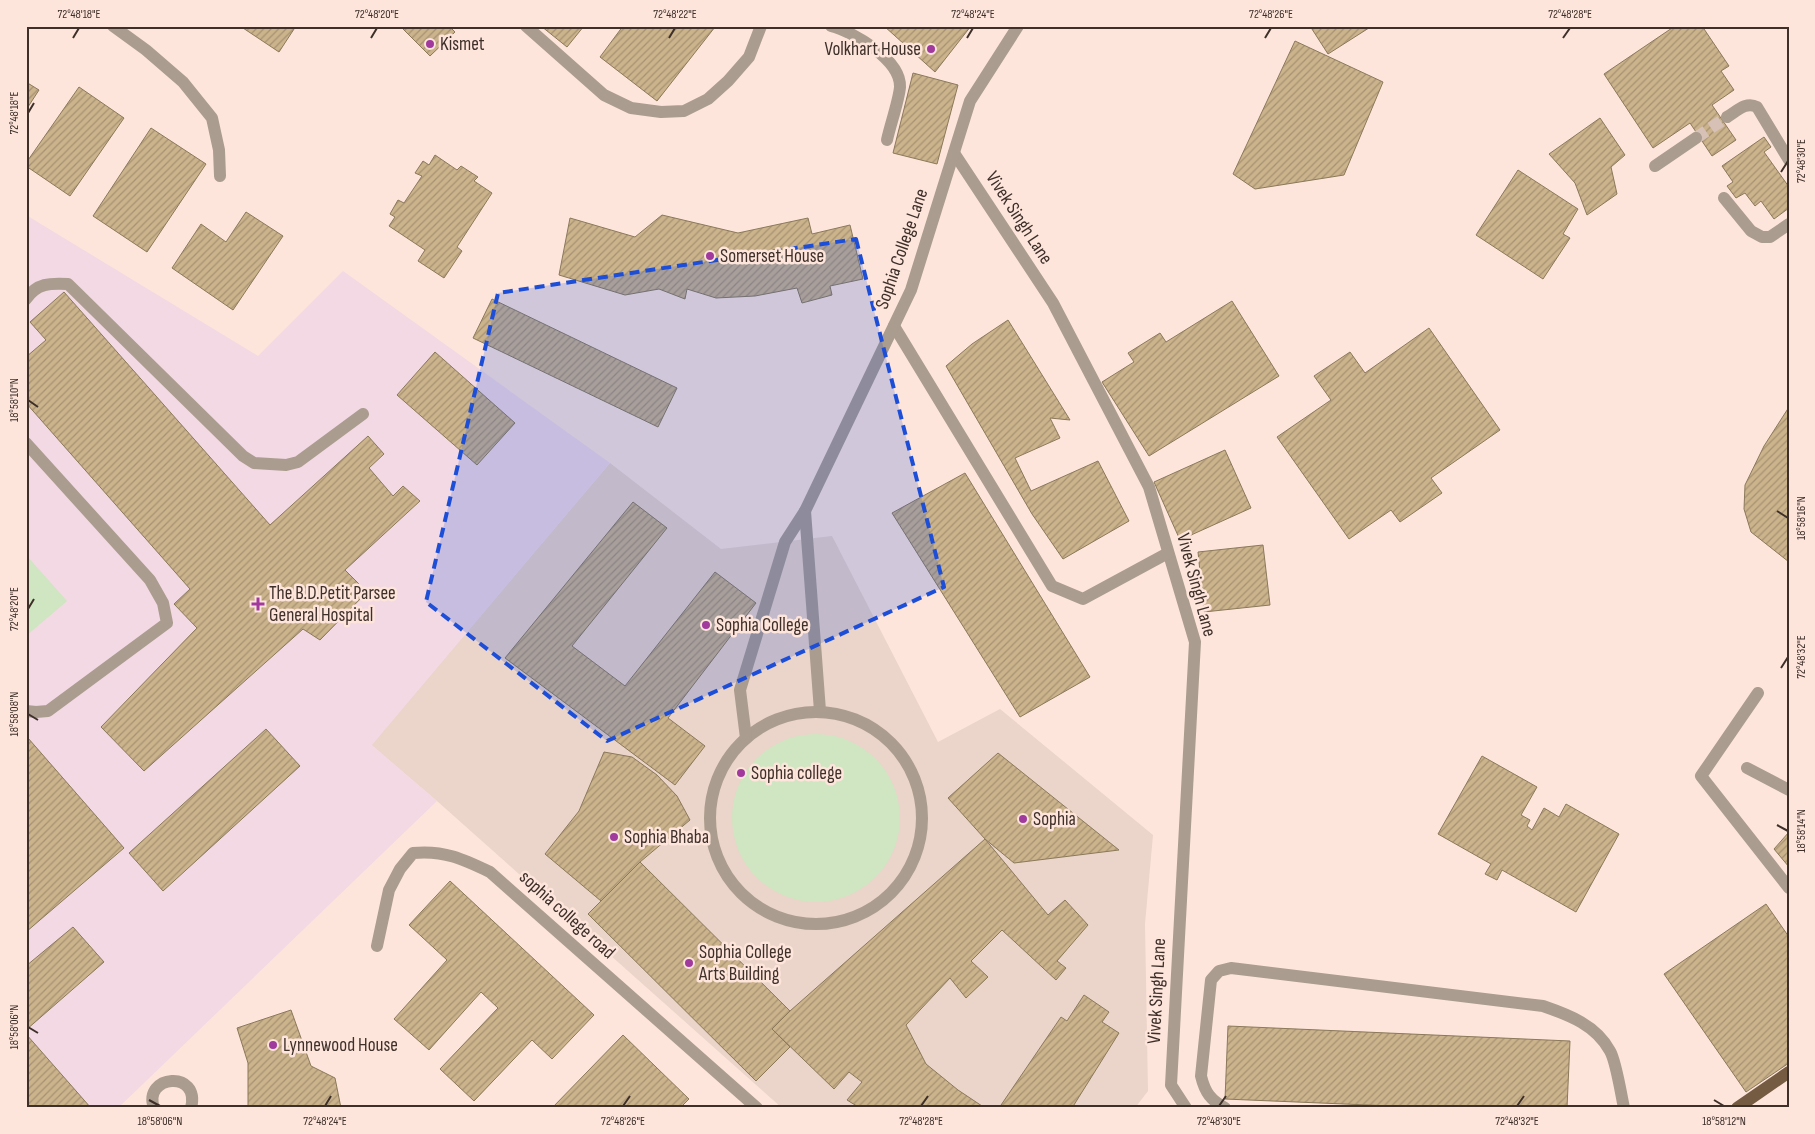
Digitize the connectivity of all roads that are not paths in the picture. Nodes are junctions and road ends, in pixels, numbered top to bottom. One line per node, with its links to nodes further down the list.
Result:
1 (114, 26): 12 (street)
2 (526, 26): 3 (street)
3 (761, 26)
4 (831, 26): 8 (street)
5 (1018, 26): 9 (street, Sophia College Lane)
6 (1727, 117): 10 (street)
7 (1696, 138): 11 (street)
8 (887, 140)
9 (954, 153): 16 (street, Sophia College Lane); 20 (street, Vivek Singh Lane)
10 (1789, 160)
11 (1655, 166)
12 (220, 176)
13 (1724, 198): 14 (street)
14 (1789, 224)
15 (26, 299): 17 (street)
16 (894, 326): 19 (street, Sophia College Lane); 20 (street)
17 (363, 414)
18 (26, 443): 22 (street)
19 (806, 511): 23 (street); 24 (street, Sophia College Lane)
20 (1168, 553): 33 (street, Vivek Singh Lane)
21 (1758, 693): 27 (street)
22 (26, 711)
23 (820, 711): 24 (street); 24 (street)
24 (746, 738)
25 (1747, 768): 26 (street)
26 (1789, 790)
27 (1789, 888)
28 (378, 946): 32 (street, sophia college road)
29 (1789, 1072): 36 (main road)
30 (154, 1108): 31 (street)
31 (192, 1108)
32 (757, 1108)
33 (1186, 1108)
34 (1225, 1108): 35 (street)
35 (1624, 1108)
36 (1737, 1108)

